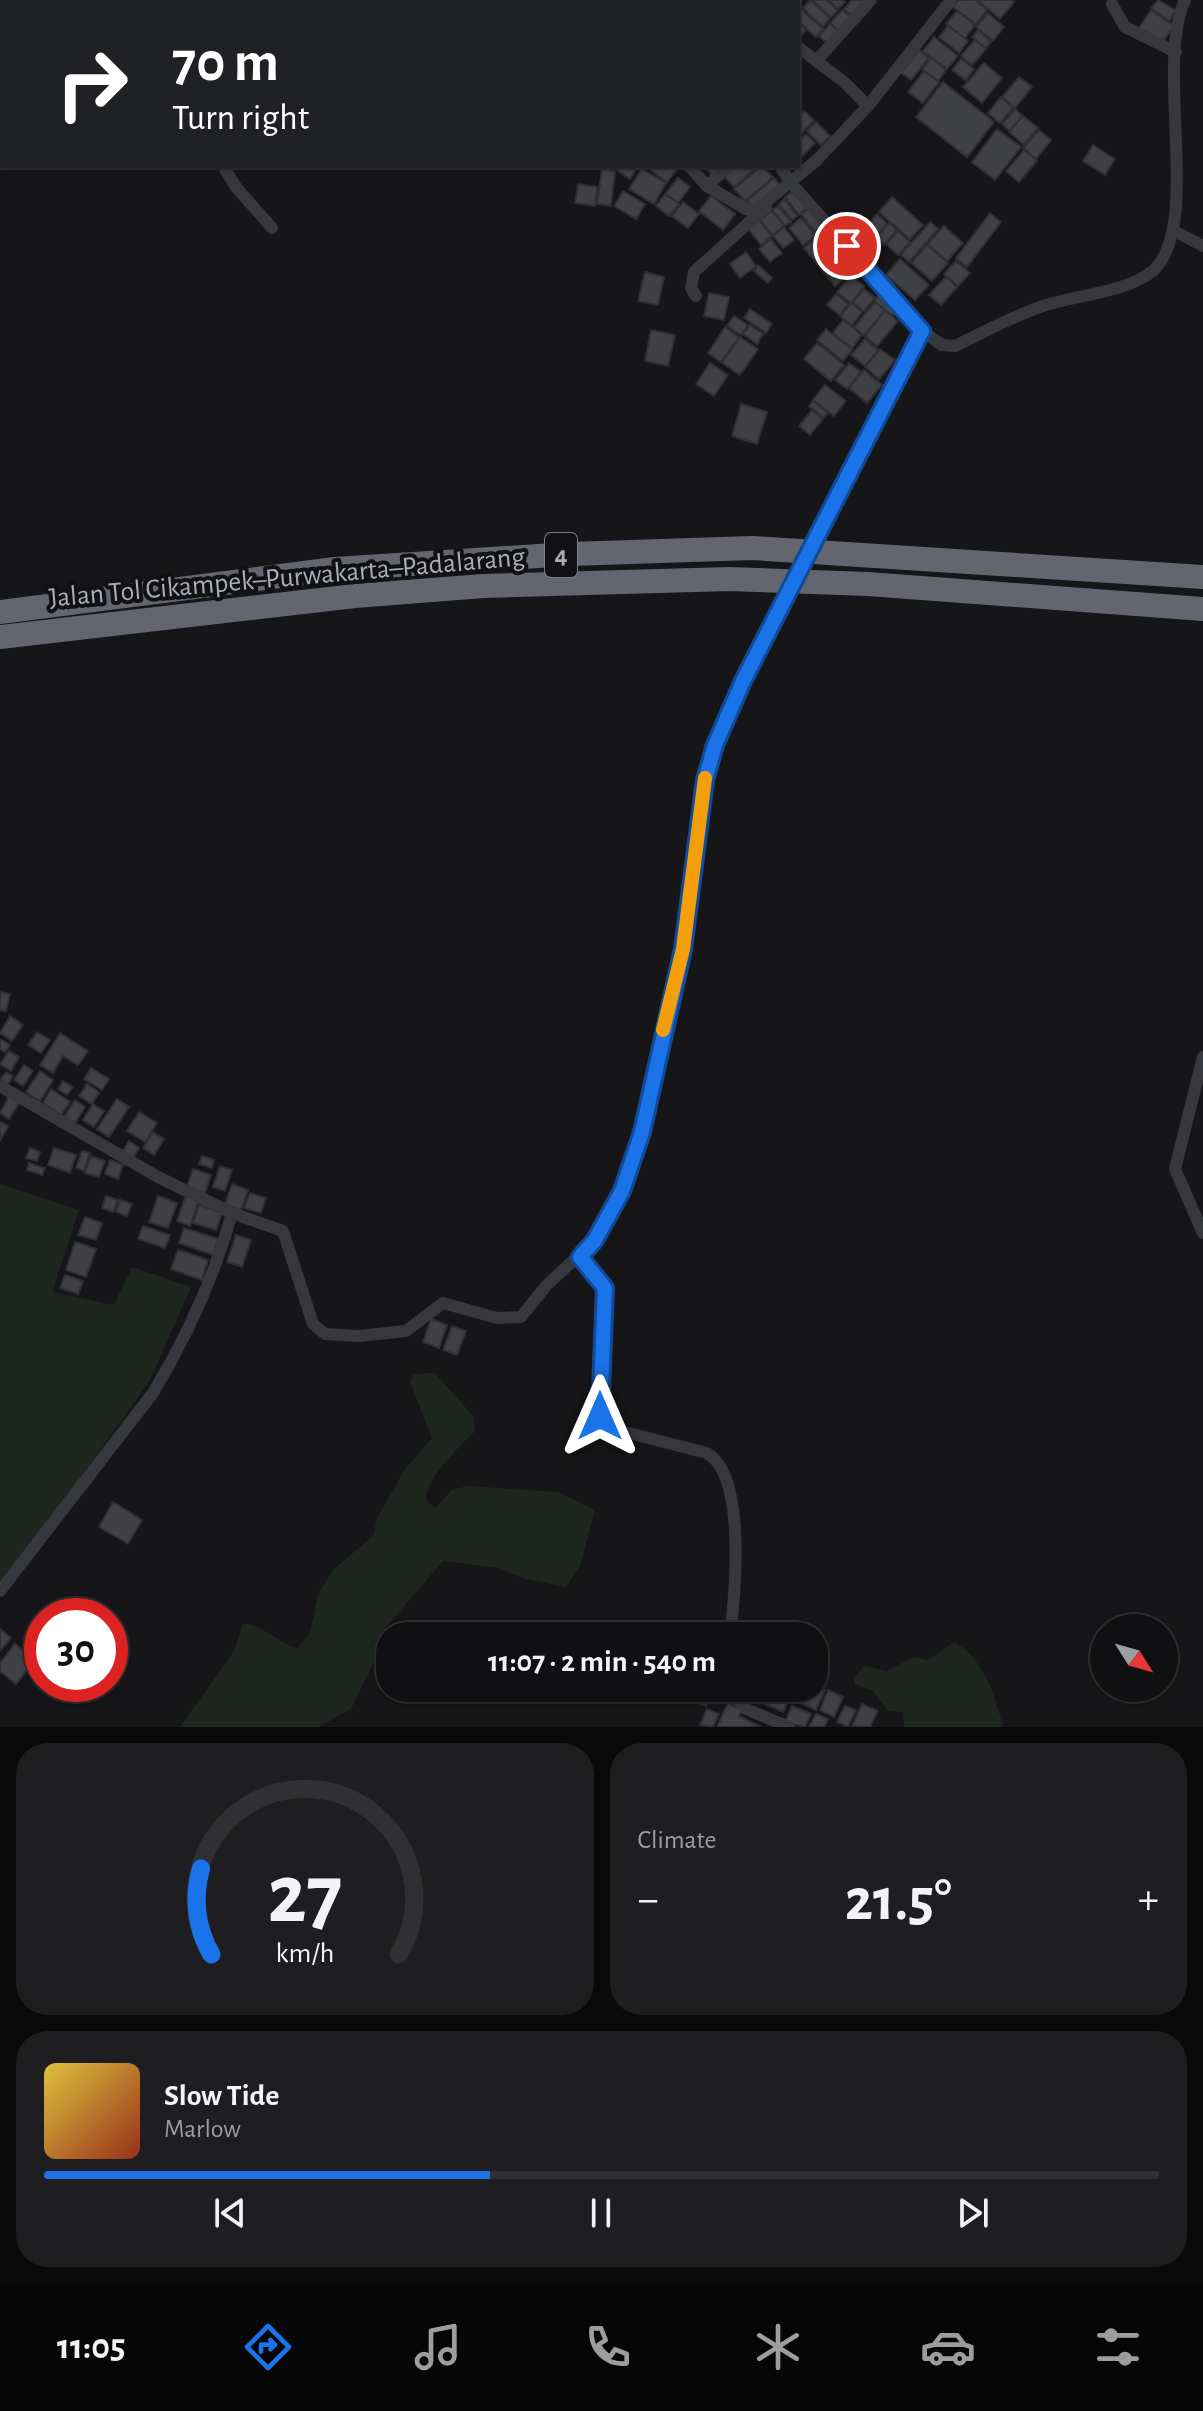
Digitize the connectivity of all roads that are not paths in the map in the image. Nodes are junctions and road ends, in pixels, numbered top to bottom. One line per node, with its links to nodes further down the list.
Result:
1 (951, 0): 8 (street)
2 (1185, 0): 6 (street)
3 (869, 1): 7 (street)
4 (1112, 4): 6 (street)
5 (800, 48): 7 (street)
6 (1176, 52): 16 (street)
7 (817, 60): 8 (street)
8 (868, 106): 13 (street)
9 (224, 168): 15 (street)
10 (691, 168): 14 (street)
11 (727, 168): 14 (street)
12 (781, 168): 13 (street)
13 (790, 181): 14 (street); 18 (street); 19 (street)
14 (707, 186)
15 (272, 228)
16 (1178, 233): 17 (street); 19 (street)
17 (1203, 246)
18 (696, 296)
19 (922, 331): 28 (street, bridge)
20 (1203, 577): 22 (highway, Jalan Tol Cikampek–Purwakarta–Padalarang / 4)
21 (1203, 609): 23 (highway, Jalan Tol Cikampek–Purwakarta–Padalarang / 4)
22 (0, 612)
23 (0, 637)
24 (1203, 1057): 27 (street)
25 (0, 1086): 26 (street)
26 (232, 1213): 28 (street); 29 (street)
27 (1203, 1233)
28 (580, 1257): 30 (street)
29 (0, 1591)
30 (731, 1622)
31 (740, 1702): 32 (street)
32 (789, 1727)

